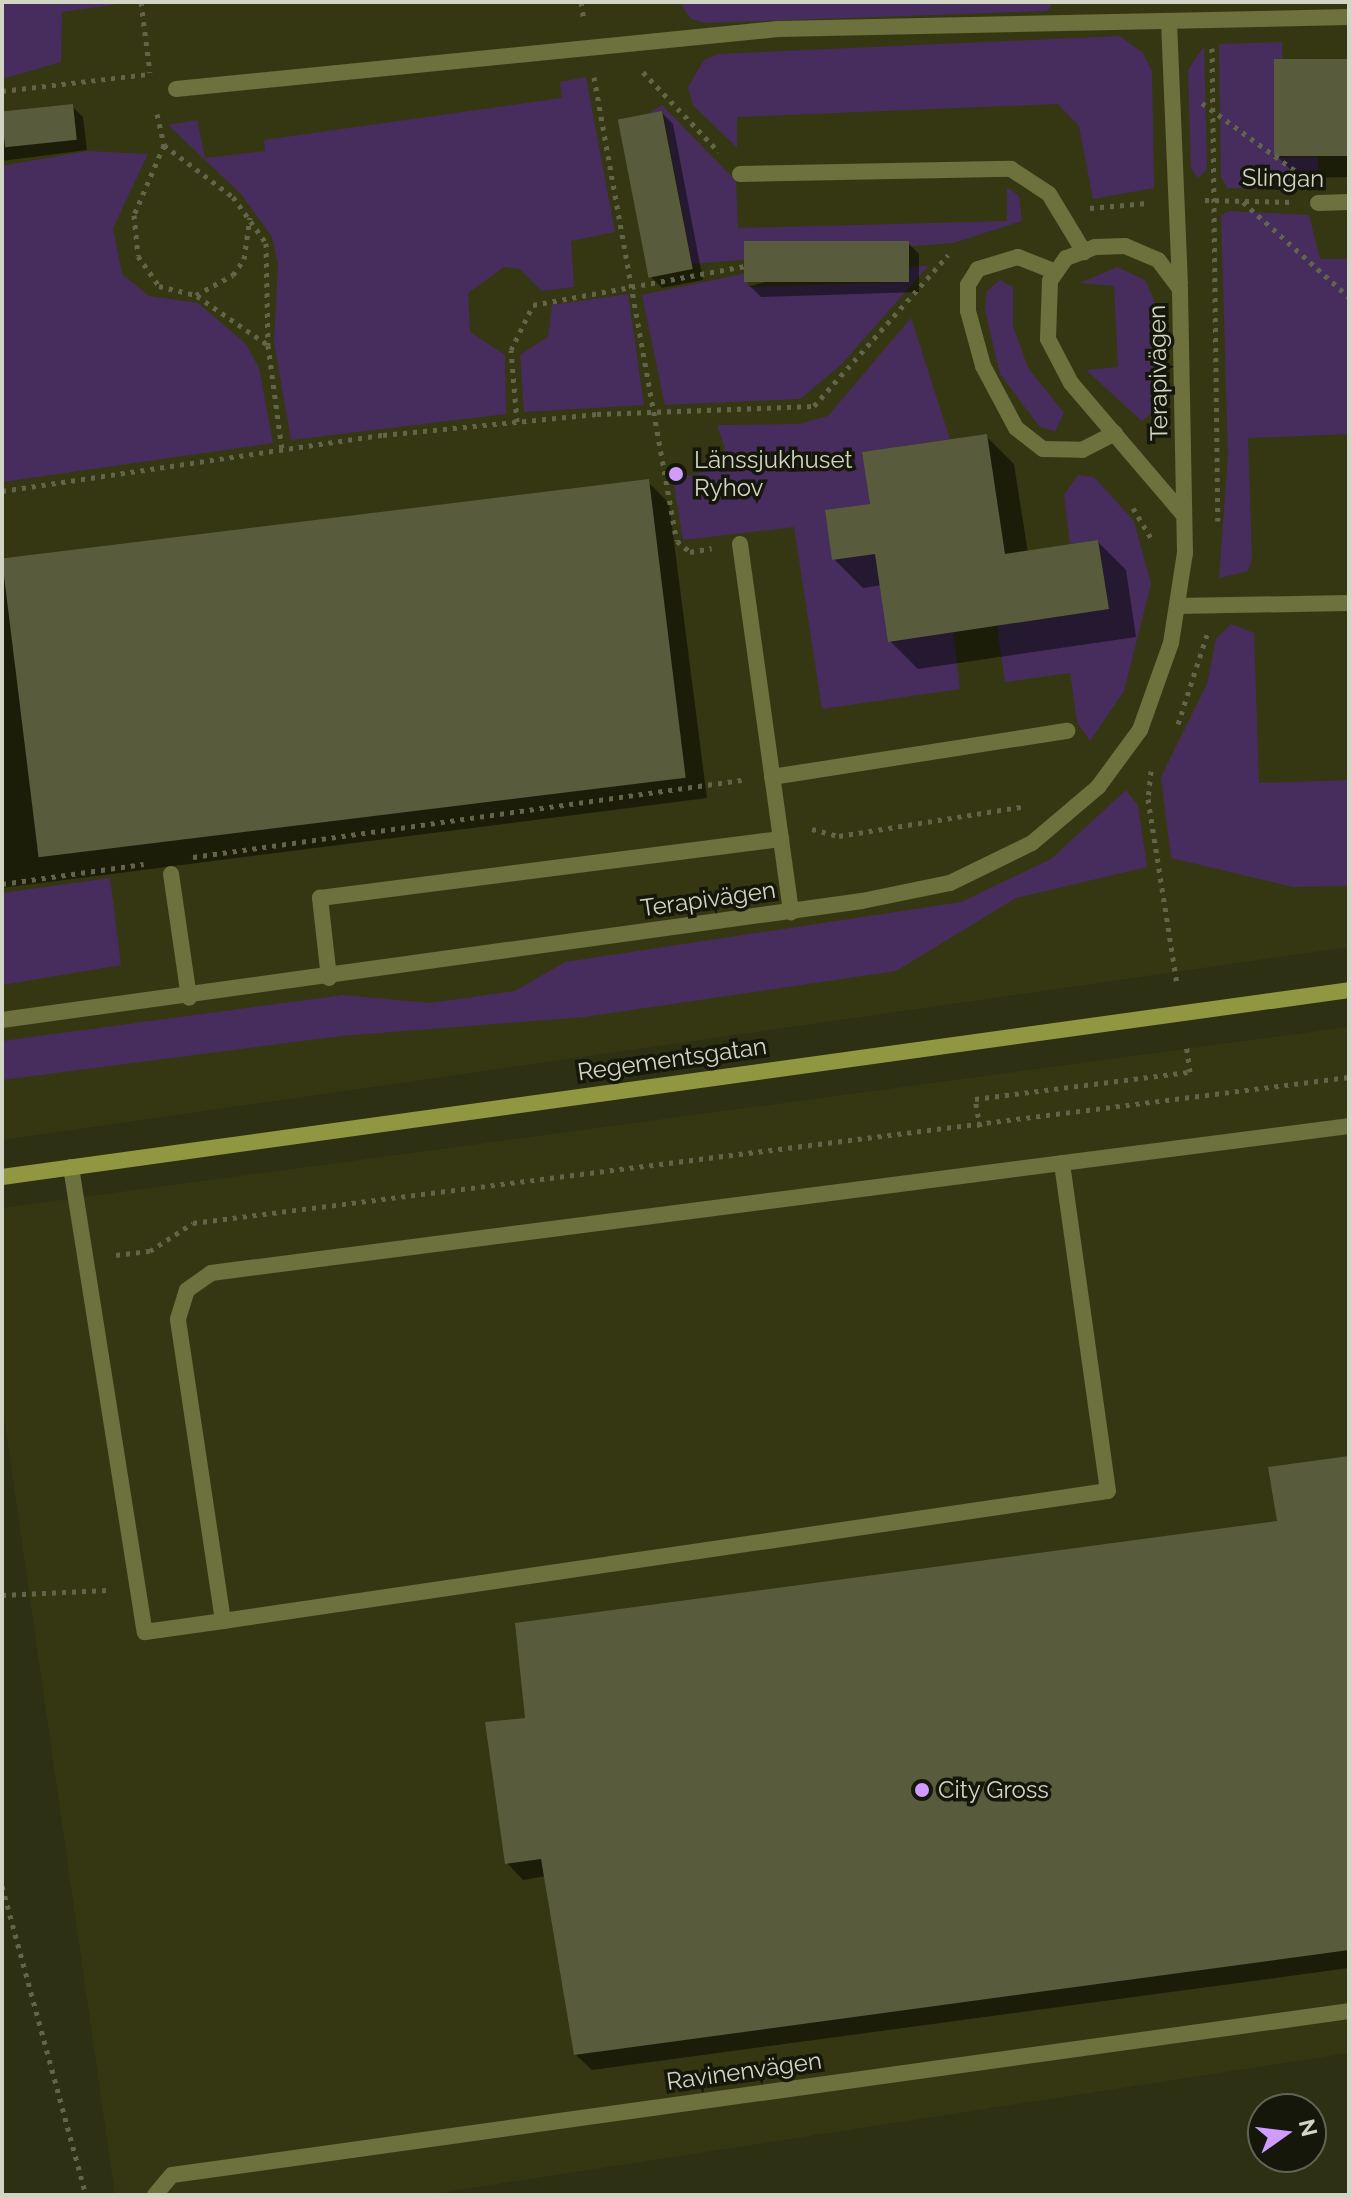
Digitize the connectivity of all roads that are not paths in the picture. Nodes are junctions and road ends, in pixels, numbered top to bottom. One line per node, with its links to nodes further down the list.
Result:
1 (1349, 17): 2 (street)
2 (1169, 22): 3 (street); 9 (street)
3 (176, 89)
4 (740, 174): 7 (street)
5 (1318, 203): 6 (street, Slingan)
6 (1342, 203)
7 (1084, 252): 8 (street, Terapivägen); 9 (street, Terapivägen)
8 (1056, 272): 10 (street, Terapivägen); 10 (street)
9 (1180, 289): 11 (street, Terapivägen)
10 (1115, 433): 11 (street, Terapivägen)
11 (1181, 512): 14 (street, Terapivägen)
12 (740, 544): 16 (street)
13 (1349, 603): 14 (street)
14 (1177, 606): 19 (street, Terapivägen)
15 (1067, 731): 16 (street)
16 (772, 777): 17 (street)
17 (781, 839): 19 (street); 20 (street)
18 (171, 874): 22 (street)
19 (791, 912): 20 (street, Terapivägen)
20 (329, 978): 22 (street, Terapivägen)
21 (1349, 990): 26 (street, Regementsgatan)
22 (189, 998): 23 (street, Terapivägen)
23 (2, 1020)
24 (1349, 1126): 25 (street)
25 (1062, 1163): 28 (street); 28 (street)
26 (71, 1167): 27 (street, Regementsgatan); 28 (street)
27 (2, 1177)
28 (223, 1621)
29 (1349, 2011): 30 (street, Ravinenvägen)
30 (155, 2195)

